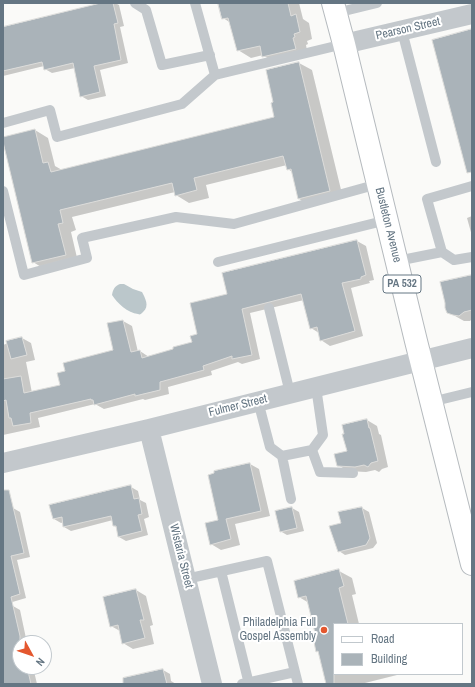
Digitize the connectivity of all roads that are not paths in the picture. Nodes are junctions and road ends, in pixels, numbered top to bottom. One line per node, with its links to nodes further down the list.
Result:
1 (135, 3): 8 (lane)
2 (196, 3): 8 (lane)
3 (377, 3): 4 (lane)
4 (334, 8): 7 (main road, Bustleton Avenue / PA 532)
5 (472, 14): 6 (street, Pearson Street)
6 (402, 31): 7 (street, Pearson Street); 11 (lane)
7 (344, 44): 9 (lane); 12 (main road, Bustleton Avenue / PA 532)
8 (210, 56): 9 (lane)
9 (215, 75): 10 (lane)
10 (3, 123)
11 (436, 162)
12 (378, 184): 14 (lane); 15 (main road, Bustleton Avenue / PA 532)
13 (472, 186): 16 (lane)
14 (3, 191)
15 (387, 220): 18 (main road, Bustleton Avenue / PA 532); 19 (lane)
16 (442, 252): 17 (lane); 18 (lane)
17 (472, 257)
18 (397, 261): 22 (main road, Bustleton Avenue / PA 532)
19 (218, 262)
20 (269, 308): 25 (lane)
21 (472, 348): 22 (street, Fulmer Street)
22 (421, 361): 23 (street, Fulmer Street); 27 (main road, Bustleton Avenue / PA 532)
23 (316, 387): 25 (street, Fulmer Street); 29 (lane)
24 (472, 392): 27 (lane)
25 (290, 393): 26 (street, Fulmer Street)
26 (258, 401): 28 (street, Fulmer Street); 30 (lane)
27 (431, 402): 34 (main road, Bustleton Avenue / PA 532)
28 (149, 429): 31 (street, Fulmer Street); 36 (street, Wistaria Street)
29 (312, 450): 30 (lane); 32 (lane)
30 (282, 456): 33 (lane)
31 (3, 463)
32 (353, 473)
33 (292, 499)
34 (471, 556)
35 (221, 571): 36 (lane); 37 (lane); 39 (lane)
36 (186, 579): 38 (street, Wistaria Street)
37 (295, 672): 39 (lane); 40 (lane)
38 (212, 684)
39 (247, 684)
40 (298, 684)

